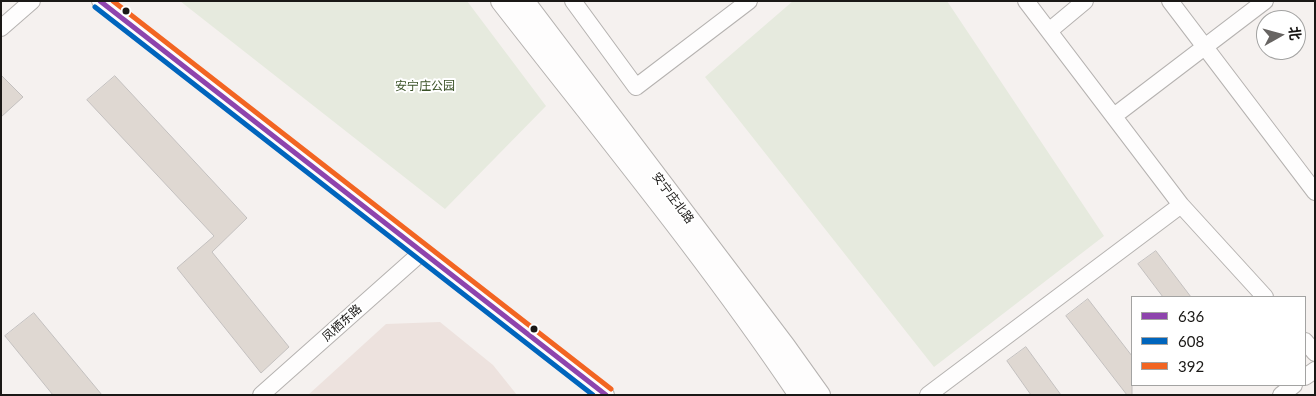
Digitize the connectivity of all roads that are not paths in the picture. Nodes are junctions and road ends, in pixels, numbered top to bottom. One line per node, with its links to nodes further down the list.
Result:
1 (32, 1): 11 (street)
2 (100, 1): 17 (street)
3 (501, 1): 22 (main road, 安宁庄北路)
4 (524, 1): 22 (main road, 安宁庄北路)
5 (574, 1): 6 (street)
6 (749, 1)
7 (1026, 1): 12 (street)
8 (1085, 1): 12 (street)
9 (1170, 1): 13 (street)
10 (1265, 1): 13 (street)
11 (1, 28)
12 (1049, 31): 14 (street)
13 (1205, 47): 14 (street); 15 (street)
14 (1114, 116): 16 (street)
15 (1315, 192)
16 (1181, 204): 18 (street); 25 (street)
17 (422, 252): 23 (street, 凤栖东路); 24 (street)
18 (1264, 296)
19 (1306, 342): 20 (street)
20 (1315, 352)
21 (1293, 386): 26 (street)
22 (805, 392)
23 (261, 395)
24 (606, 395)
25 (928, 395)
26 (1281, 395)

